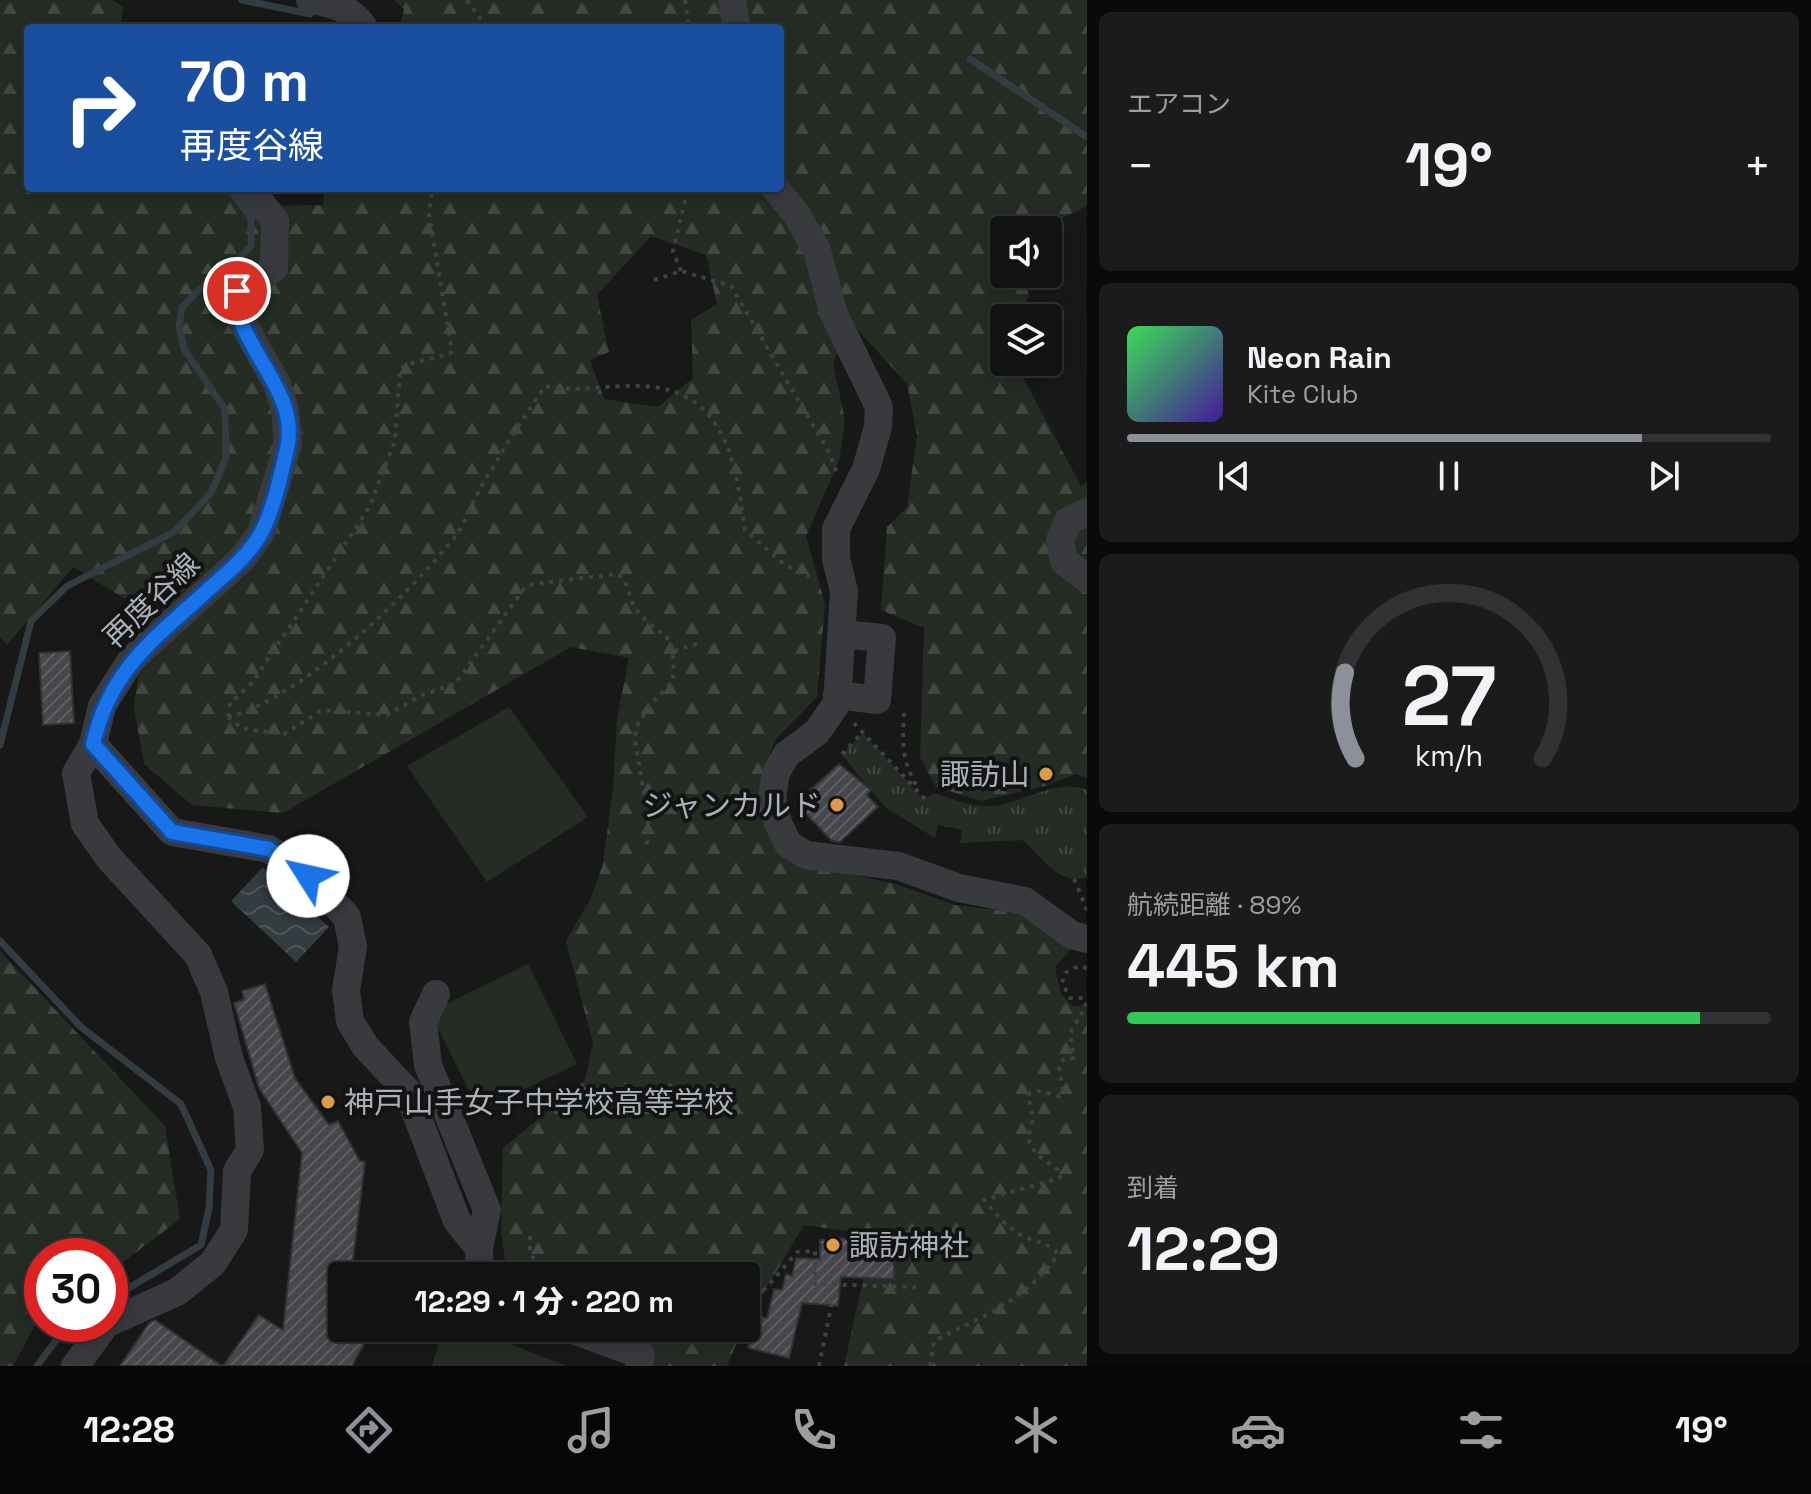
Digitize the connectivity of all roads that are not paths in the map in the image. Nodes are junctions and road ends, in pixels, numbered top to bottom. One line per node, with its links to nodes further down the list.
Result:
1 (310, 0): 3 (street)
2 (732, 0): 4 (street)
3 (362, 24)
4 (736, 24)
5 (251, 192): 11 (street, 再度谷線)
6 (778, 192): 9 (street)
7 (1087, 512): 8 (street)
8 (1087, 579)
9 (842, 634): 10 (street); 10 (street)
10 (837, 699): 12 (street)
11 (93, 744): 14 (street); 15 (street, 再度谷線)
12 (1087, 939)
13 (436, 994): 14 (street)
14 (480, 1262)
15 (128, 1314)
16 (93, 1342): 18 (street, 再度谷線)
17 (606, 1342): 19 (street)
18 (75, 1366)
19 (639, 1366)

